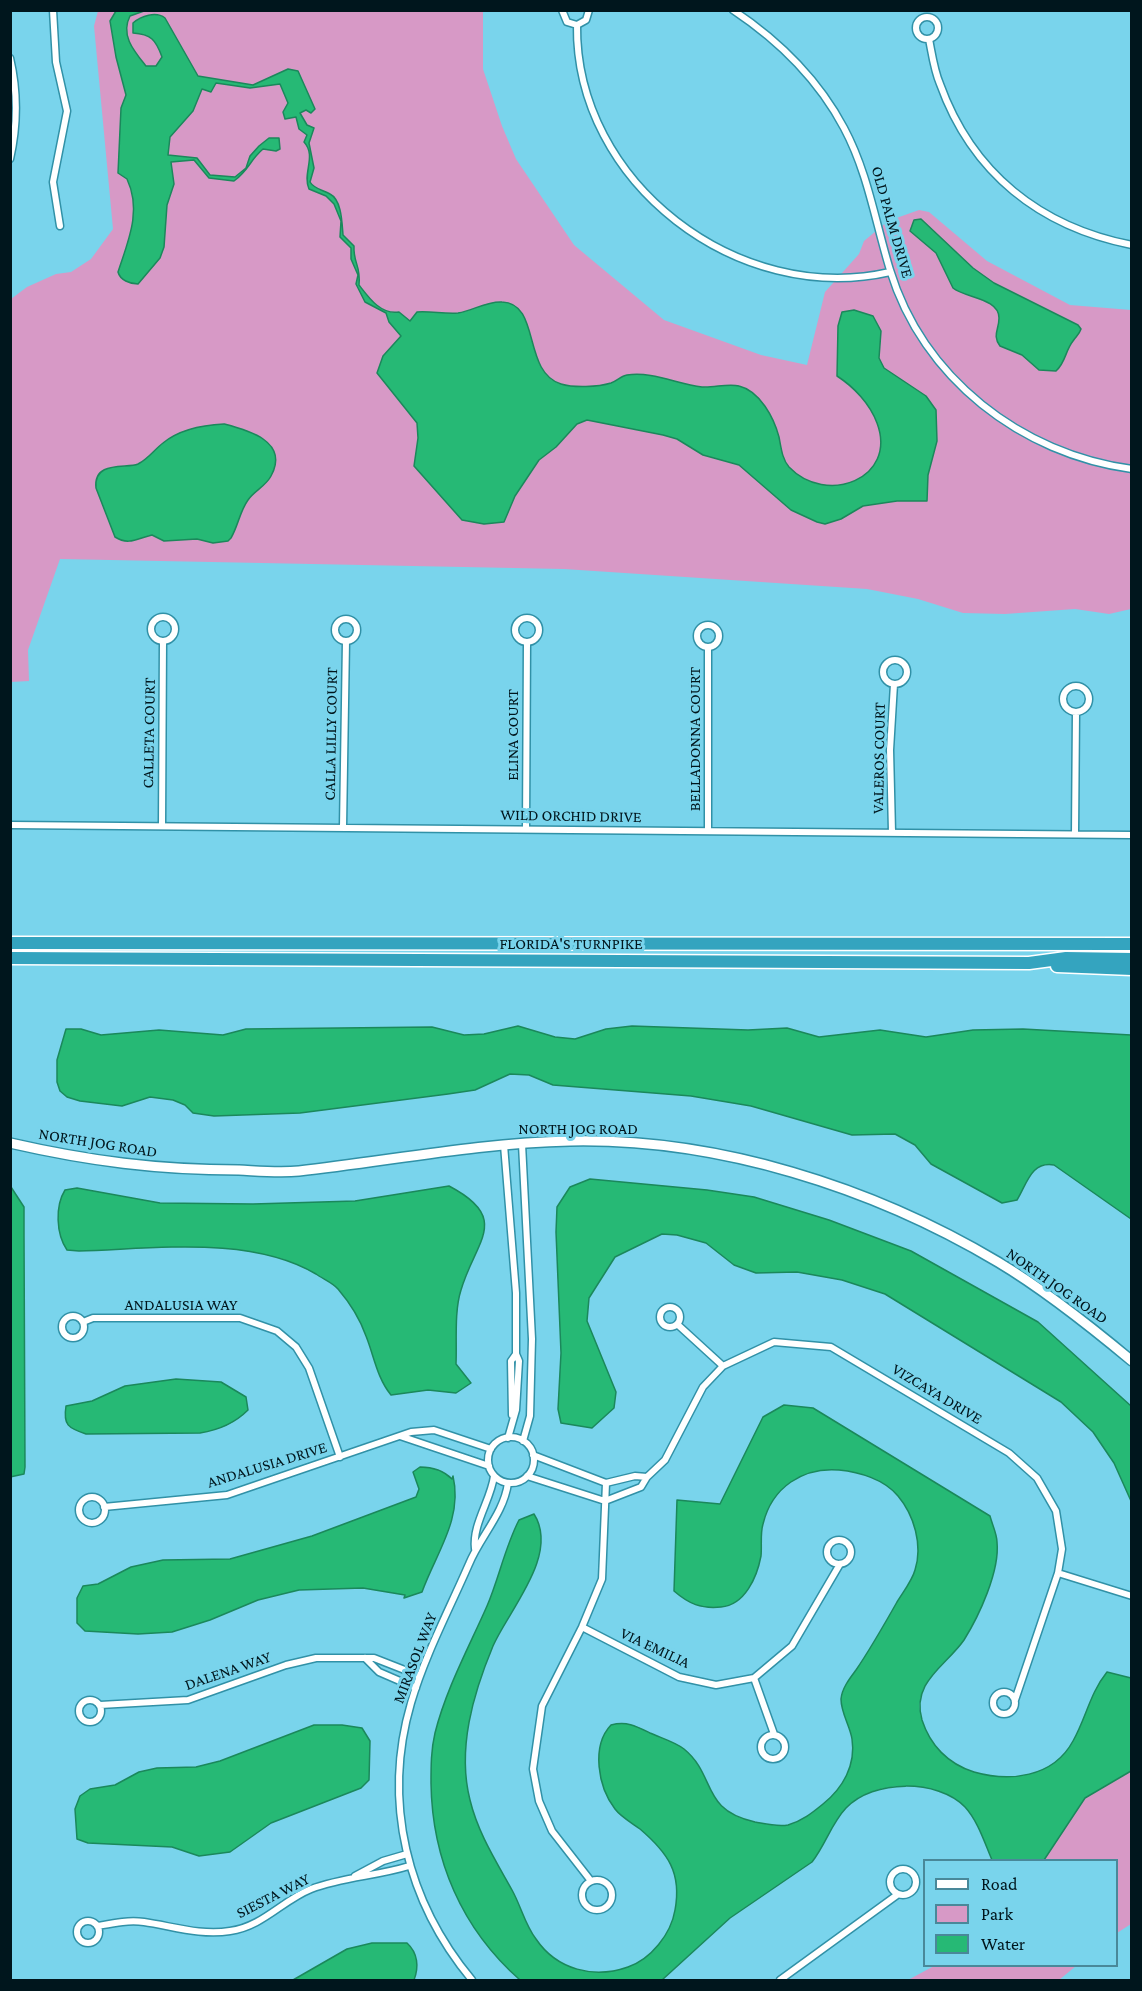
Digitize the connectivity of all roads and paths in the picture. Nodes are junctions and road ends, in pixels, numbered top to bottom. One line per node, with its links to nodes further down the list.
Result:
1 (53, 10): 9 (street)
2 (562, 10): 5 (street)
3 (589, 10): 5 (street)
4 (732, 10): 11 (street, OLD PALM DRIVE)
5 (577, 25): 11 (street)
6 (929, 39): 10 (street)
7 (10, 58): 8 (street)
8 (10, 159)
9 (60, 226)
10 (1131, 245)
11 (890, 272): 12 (street, OLD PALM DRIVE)
12 (1131, 469)
13 (164, 641): 20 (street, CALLETA COURT)
14 (346, 641): 21 (street, CALLA LILLY COURT)
15 (527, 642): 22 (street, ELINA COURT)
16 (708, 647): 23 (street, BELLADONNA COURT)
17 (894, 684): 17 (street, VALEROS COURT); 24 (street, VALEROS COURT)
18 (1076, 712): 18 (street); 25 (street)
19 (10, 825): 20 (street, WILD ORCHID DRIVE)
20 (162, 825): 21 (street, WILD ORCHID DRIVE)
21 (343, 827): 22 (street, WILD ORCHID DRIVE)
22 (526, 829): 23 (street, WILD ORCHID DRIVE)
23 (708, 831): 24 (street, WILD ORCHID DRIVE)
24 (891, 832): 25 (street, WILD ORCHID DRIVE)
25 (1074, 834): 26 (street, WILD ORCHID DRIVE)
26 (1131, 835)
27 (10, 943): 28 (highway, FLORIDA'S TURNPIKE)
28 (1131, 944)
29 (10, 958): 31 (highway, FLORIDA'S TURNPIKE)
30 (1131, 958): 31 (highway, FLORIDA'S TURNPIKE)
31 (1029, 963): 32 (highway)
32 (1131, 969)
33 (10, 1143): 35 (street, NORTH JOG ROAD)
34 (522, 1144): 35 (street, NORTH JOG ROAD); 38 (street, NORTH JOG ROAD); 42 (street)
35 (504, 1145): 41 (street)
36 (83, 1322): 45 (street, ANDALUSIA WAY)
37 (677, 1324): 39 (street)
38 (1131, 1361)
39 (723, 1366): 49 (street, VIZCAYA DRIVE); 56 (street, VIZCAYA DRIVE)
40 (400, 1436): 43 (street, ANDALUSIA DRIVE); 45 (street, ANDALUSIA DRIVE); 46 (street)
41 (508, 1438): 42 (street); 43 (street)
42 (523, 1441): 44 (street)
43 (491, 1449): 46 (street)
44 (533, 1455): 48 (street); 51 (street)
45 (340, 1457): 53 (street, ANDALUSIA DRIVE)
46 (489, 1466): 47 (street)
47 (494, 1476): 50 (street); 54 (street, MIRASOL WAY)
48 (528, 1476): 50 (street); 52 (street)
49 (647, 1477): 51 (street); 52 (street, VIZCAYA DRIVE)
50 (508, 1483): 54 (street, MIRASOL WAY)
51 (606, 1483): 52 (street)
52 (606, 1501): 58 (street)
53 (104, 1506): 53 (street, ANDALUSIA DRIVE)
54 (475, 1549): 60 (street, MIRASOL WAY)
55 (840, 1564): 55 (street, VIA EMILIA); 61 (street, VIA EMILIA)
56 (1058, 1573): 57 (street); 63 (street, VIZCAYA DRIVE)
57 (1131, 1596)
58 (582, 1628): 61 (street, VIA EMILIA); 69 (street)
59 (364, 1658): 60 (street, DALENA WAY); 62 (street); 64 (street, DALENA WAY)
60 (420, 1676): 62 (street, MIRASOL WAY)
61 (754, 1678): 65 (street)
62 (416, 1688): 66 (street, MIRASOL WAY)
63 (1015, 1700)
64 (100, 1705)
65 (774, 1734): 65 (street)
66 (407, 1854): 67 (street, MIRASOL WAY); 68 (street, SIESTA WAY)
67 (410, 1866): 68 (street, SIESTA WAY); 72 (street, MIRASOL WAY)
68 (352, 1878): 71 (street, SIESTA WAY)
69 (591, 1881): 69 (street)
70 (897, 1895): 70 (street); 73 (street)
71 (98, 1926)
72 (472, 1980)
73 (780, 1980)

